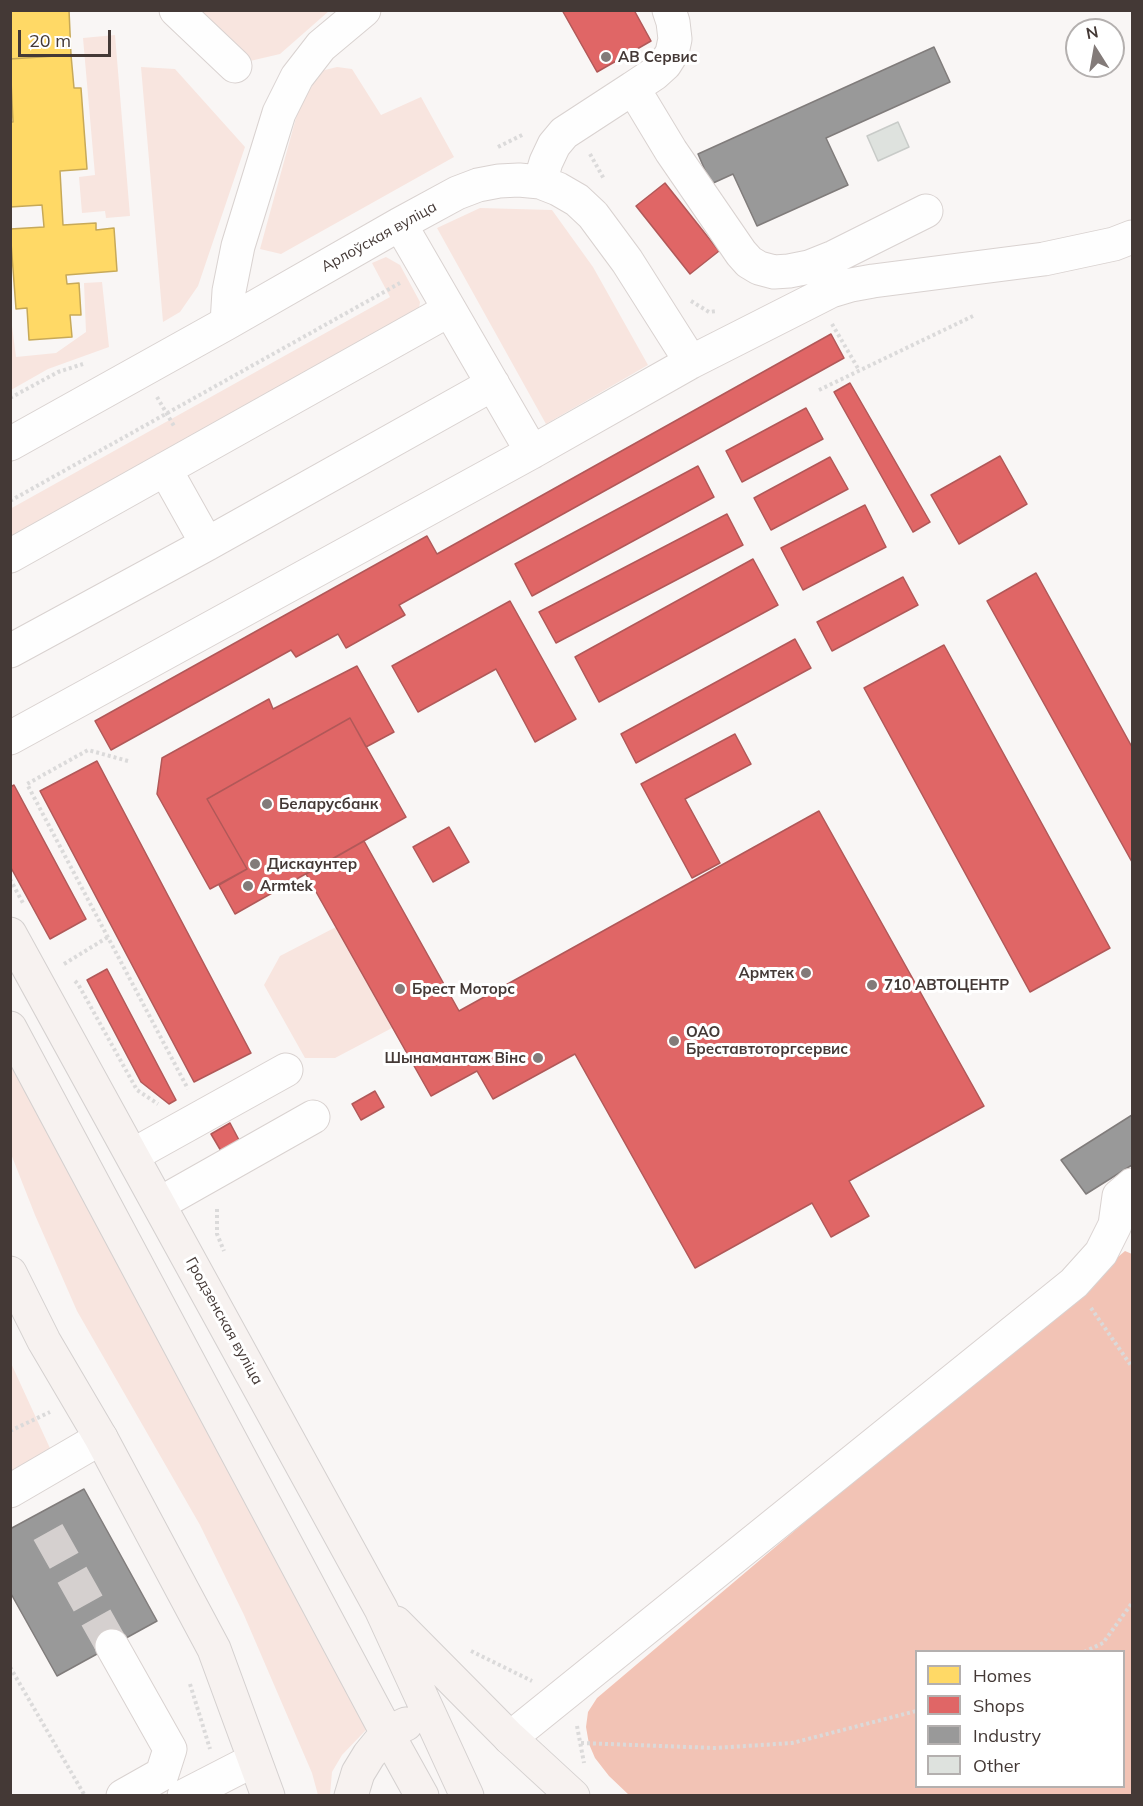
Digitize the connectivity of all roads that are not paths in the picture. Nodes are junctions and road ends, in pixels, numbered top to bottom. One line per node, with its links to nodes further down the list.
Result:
1 (176, 10): 4 (street)
2 (364, 10): 11 (street)
3 (669, 10): 5 (street)
4 (235, 66)
5 (633, 88): 6 (street); 7 (street)
6 (540, 182): 8 (street, Арлоўская вуліца); 12 (street)
7 (926, 211)
8 (400, 224): 10 (street); 11 (street, Арлоўская вуліца)
9 (1132, 237): 12 (street)
10 (449, 310): 13 (street); 16 (street)
11 (227, 323): 14 (street, Арлоўская вуліца)
12 (691, 362): 15 (street)
13 (493, 384): 15 (street); 17 (street)
14 (10, 444)
15 (532, 452): 20 (street)
16 (178, 462): 17 (street); 18 (street)
17 (207, 544): 19 (street)
18 (10, 556)
19 (10, 651)
20 (10, 738)
21 (18, 921): 25 (main road, Гродзенская вуліца)
22 (10, 1028): 34 (main road)
23 (286, 1070): 25 (street)
24 (313, 1117): 27 (street)
25 (133, 1155): 27 (main road, Гродзенская вуліца)
26 (1132, 1185): 35 (street)
27 (159, 1204): 31 (main road, Гродзенская вуліца)
28 (10, 1273): 29 (main road)
29 (101, 1438): 30 (street); 36 (main road)
30 (10, 1491)
31 (381, 1609): 33 (main road, Гродзенская вуліца); 35 (main road)
32 (112, 1646): 38 (street)
33 (428, 1713): 34 (main road); 43 (main road, Гродзенская вуліца)
34 (387, 1733): 41 (main road); 42 (main road)
35 (510, 1738): 37 (main road)
36 (254, 1760): 39 (street); 40 (main road)
37 (579, 1783)
38 (123, 1796)
39 (184, 1796)
40 (268, 1796)
41 (351, 1796)
42 (422, 1796)
43 (467, 1796)

